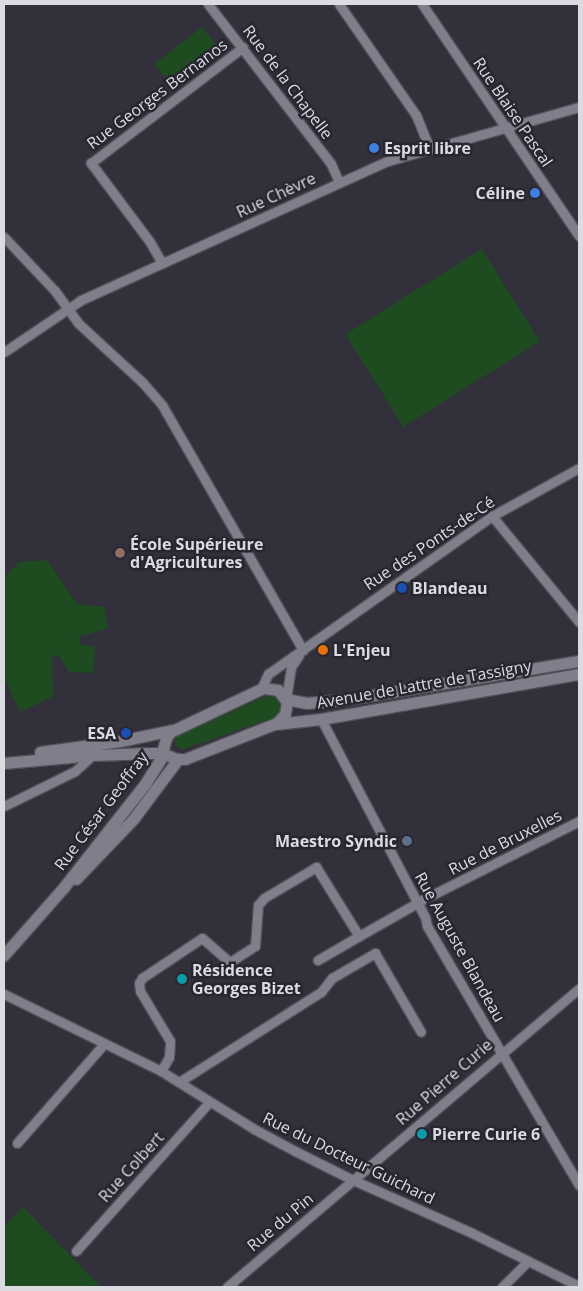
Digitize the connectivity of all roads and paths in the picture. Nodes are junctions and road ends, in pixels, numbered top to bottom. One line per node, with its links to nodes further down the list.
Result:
1 (208, 4): 4 (street, Rue de la Chapelle)
2 (339, 4): 7 (street)
3 (422, 4): 6 (street, Rue Blaise Pascal)
4 (243, 48): 8 (street, Rue de la Chapelle); 11 (street, Rue Georges Bernanos)
5 (579, 107): 6 (street, Rue Chèvre)
6 (506, 128): 7 (street, Rue Chèvre); 9 (street, Rue Blaise Pascal)
7 (429, 148): 8 (street, Rue Chèvre)
8 (339, 182): 11 (street, Rue Chèvre)
9 (579, 236)
10 (4, 237): 12 (street)
11 (162, 263): 12 (street, Rue Chèvre)
12 (67, 309): 13 (street, Rue Chèvre); 17 (street)
13 (4, 352)
14 (579, 468): 15 (street, Rue des Ponts-de-Cé)
15 (492, 516): 16 (street); 17 (street, Rue des Ponts-de-Cé)
16 (579, 622)
17 (302, 650): 20 (street, Rue des Ponts-de-Cé); 21 (street, Rue des Ponts-de-Cé)
18 (579, 661): 21 (street, Avenue de Lattre de Tassigny)
19 (579, 674): 22 (street, Avenue de Lattre de Tassigny)
20 (260, 689): 21 (street, Avenue de Lattre de Tassigny); 24 (street)
21 (286, 699): 23 (street)
22 (321, 719): 23 (street, Avenue de Lattre de Tassigny); 35 (street, Rue Auguste Blandeau)
23 (274, 724): 29 (street, Avenue de Lattre de Tassigny)
24 (172, 730): 25 (street); 26 (street, Rue César Geoffray)
25 (120, 741): 27 (street); 30 (street)
26 (162, 753): 27 (street); 29 (street); 34 (street, Rue César Geoffray)
27 (93, 755): 28 (street); 31 (street)
28 (61, 758): 30 (street); 31 (street)
29 (178, 759): 34 (street, Rue César Geoffray)
30 (7, 762)
31 (65, 776): 32 (street)
32 (4, 806)
33 (579, 822): 35 (street, Rue de Bruxelles)
34 (64, 887): 37 (street, Rue César Geoffray)
35 (418, 904): 36 (street, Rue de Bruxelles); 43 (street, Rue Auguste Blandeau)
36 (358, 936): 38 (street); 44 (street)
37 (4, 956)
38 (318, 960)
39 (579, 988): 43 (street, Rue Pierre Curie)
40 (4, 994): 42 (street, Rue du Docteur Guichard)
41 (421, 1032): 45 (street)
42 (104, 1044): 44 (street, Rue du Docteur Guichard); 47 (street)
43 (503, 1052): 48 (street, Rue Auguste Blandeau); 49 (street, Rue Pierre Curie)
44 (161, 1071): 45 (street, Rue du Docteur Guichard)
45 (179, 1082): 46 (street, Rue du Docteur Guichard)
46 (209, 1102): 49 (street, Rue du Docteur Guichard); 51 (street, Rue Colbert)
47 (17, 1143)
48 (574, 1166): 50 (street, Rue Auguste Blandeau)
49 (353, 1180): 52 (street, Rue du Docteur Guichard); 54 (street, Rue du Pin)
50 (579, 1185)
51 (76, 1251)
52 (528, 1261): 53 (street, Rue du Docteur Guichard); 55 (street)
53 (579, 1286)
54 (227, 1287)
55 (502, 1287)

